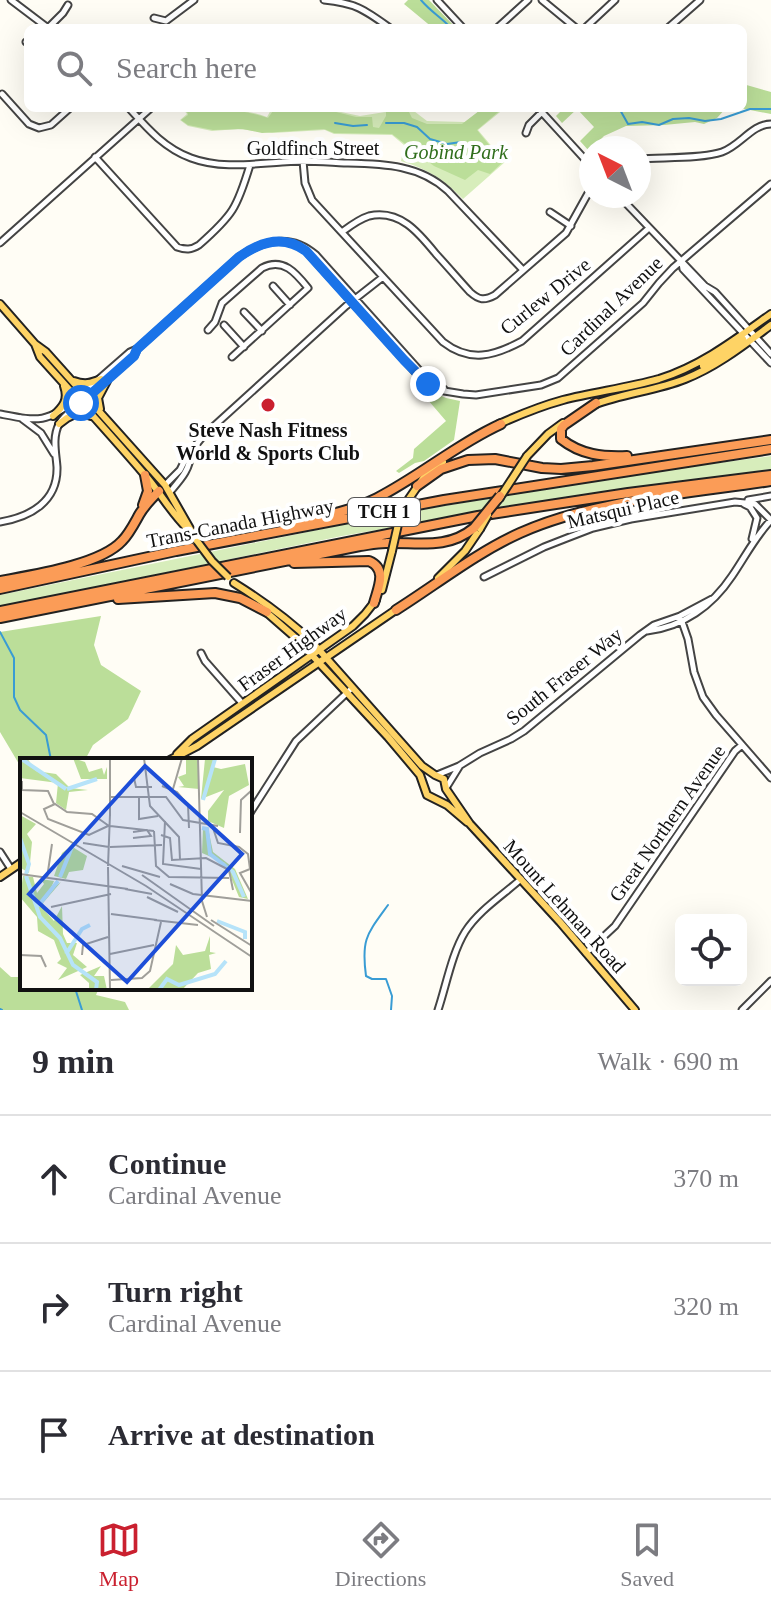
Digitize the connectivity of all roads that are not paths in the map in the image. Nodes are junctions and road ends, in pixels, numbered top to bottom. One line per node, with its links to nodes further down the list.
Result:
1 (11, 0): 11 (street)
2 (194, 0): 10 (street)
3 (324, 0): 13 (street)
4 (437, 0): 14 (street)
5 (528, 0): 15 (street)
6 (542, 0): 16 (street)
7 (615, 0): 17 (street)
8 (700, 0): 18 (street)
9 (68, 5): 12 (street)
10 (154, 18)
11 (43, 24)
12 (51, 24)
13 (384, 24)
14 (459, 24)
15 (501, 24)
16 (571, 24)
17 (589, 24)
18 (673, 24)
19 (2, 94): 20 (street)
20 (66, 112)
21 (133, 112): 25 (street, Goldfinch Street)
22 (147, 112): 25 (street)
23 (539, 112): 27 (street)
24 (542, 112): 28 (street)
25 (139, 119): 29 (street); 32 (street, Goldfinch Street)
26 (771, 124): 30 (street)
27 (526, 133)
28 (579, 153)
29 (95, 157): 32 (street); 40 (street)
30 (651, 158)
31 (303, 161): 32 (street, Goldfinch Street); 39 (street, Curlew Drive); 42 (street, Goldfinch Street)
32 (250, 165)
33 (770, 187): 41 (street, Cardinal Avenue)
34 (580, 208): 37 (street)
35 (630, 208): 38 (street)
36 (550, 212): 37 (street)
37 (571, 226): 42 (street)
38 (649, 228): 41 (street); 43 (street, Curlew Drive)
39 (342, 232): 42 (street); 43 (street, Curlew Drive)
40 (0, 243)
41 (682, 262): 56 (street); 65 (street, Cardinal Avenue)
42 (523, 270)
43 (383, 277): 45 (street)
44 (273, 286): 47 (street)
45 (354, 301): 48 (street); 49 (street, Cardinal Avenue); 64 (street, Cardinal Avenue); 65 (street, Cardinal Avenue)
46 (0, 304): 57 (main road)
47 (290, 305): 54 (street); 55 (street)
48 (341, 311): 49 (street); 82 (street)
49 (359, 311): 65 (street, Cardinal Avenue)
50 (244, 312): 55 (street)
51 (771, 314): 56 (main road)
52 (224, 325): 58 (street)
53 (771, 325): 56 (main road)
54 (208, 330)
55 (262, 331): 58 (street)
56 (749, 335): 59 (street); 61 (street); 67 (main road); 73 (main road, Fraser Highway)
57 (35, 344): 62 (main road); 63 (main road)
58 (244, 347): 60 (street)
59 (771, 354)
60 (232, 357)
61 (771, 363)
62 (60, 379): 66 (main road); 69 (main road)
63 (71, 380): 64 (main road); 66 (main road)
64 (104, 380): 66 (street, Cardinal Avenue); 71 (main road)
65 (449, 392)
66 (82, 398): 69 (street); 71 (main road); 72 (street)
67 (596, 403): 76 (highway); 83 (main road, bridge)
68 (0, 414): 70 (street)
69 (53, 416): 70 (street)
70 (20, 418): 77 (street)
71 (100, 418): 72 (main road); 78 (main road); 82 (main road)
72 (59, 424): 77 (street)
73 (501, 424): 81 (main road, Fraser Highway); 90 (highway)
74 (771, 440): 76 (highway)
75 (771, 449): 90 (highway, Trans-Canada Highway / TCH 1)
76 (680, 452): 81 (highway)
77 (55, 457): 88 (street)
78 (145, 475): 82 (main road); 86 (highway)
79 (771, 475): 100 (highway, Trans-Canada Highway / TCH 1)
80 (771, 481): 99 (highway)
81 (417, 486): 98 (main road, Fraser Highway, bridge)
82 (164, 492): 86 (highway); 95 (main road, bridge)
83 (500, 496): 89 (highway, bridge)
84 (771, 496): 85 (street, Matsqui Place)
85 (735, 502): 87 (street); 91 (street); 93 (street, Matsqui Place)
86 (141, 512): 94 (highway)
87 (771, 520): 91 (street, South Fraser Way)
88 (0, 522)
89 (477, 529): 92 (highway); 99 (main road, Fraser Highway)
90 (176, 551): 96 (highway, Trans-Canada Highway / TCH 1)
91 (745, 554): 103 (street, South Fraser Way)
92 (262, 566): 97 (highway); 98 (highway)
93 (484, 577)
94 (0, 581)
95 (234, 583): 101 (main road); 104 (main road)
96 (0, 589)
97 (85, 601): 101 (highway); 102 (highway)
98 (374, 603): 104 (main road, Fraser Highway)
99 (396, 610): 107 (main road, Fraser Highway)
100 (0, 611)
101 (267, 612): 106 (main road)
102 (0, 618)
103 (681, 618): 111 (street); 114 (street, South Fraser Way)
104 (319, 650): 106 (main road, Fraser Highway); 107 (main road)
105 (201, 653): 110 (street)
106 (311, 655): 108 (main road); 110 (main road, Fraser Highway)
107 (326, 658): 108 (main road, Fraser Highway); 109 (main road)
108 (319, 663): 109 (main road); 113 (main road, Fraser Highway)
109 (350, 690): 115 (main road); 117 (main road); 120 (street)
110 (242, 703): 112 (main road, Fraser Highway)
111 (742, 745): 116 (street); 127 (street, Great Northern Avenue)
112 (173, 758)
113 (175, 758)
114 (459, 766): 115 (street, South Fraser Way); 118 (street)
115 (436, 775): 117 (main road); 118 (main road)
116 (771, 778)
117 (424, 785): 119 (main road)
118 (446, 789): 119 (main road); 121 (main road, Mount Lehman Road)
119 (434, 798): 121 (main road, Mount Lehman Road)
120 (252, 810)
121 (470, 824): 126 (main road, Mount Lehman Road)
122 (0, 852): 124 (street)
123 (20, 863): 124 (main road)
124 (11, 869): 125 (main road)
125 (0, 877)
126 (521, 879): 127 (main road, Mount Lehman Road); 129 (street)
127 (586, 953): 130 (main road, Mount Lehman Road)
128 (771, 981): 131 (street)
129 (438, 1010)
130 (635, 1010)
131 (742, 1010)

